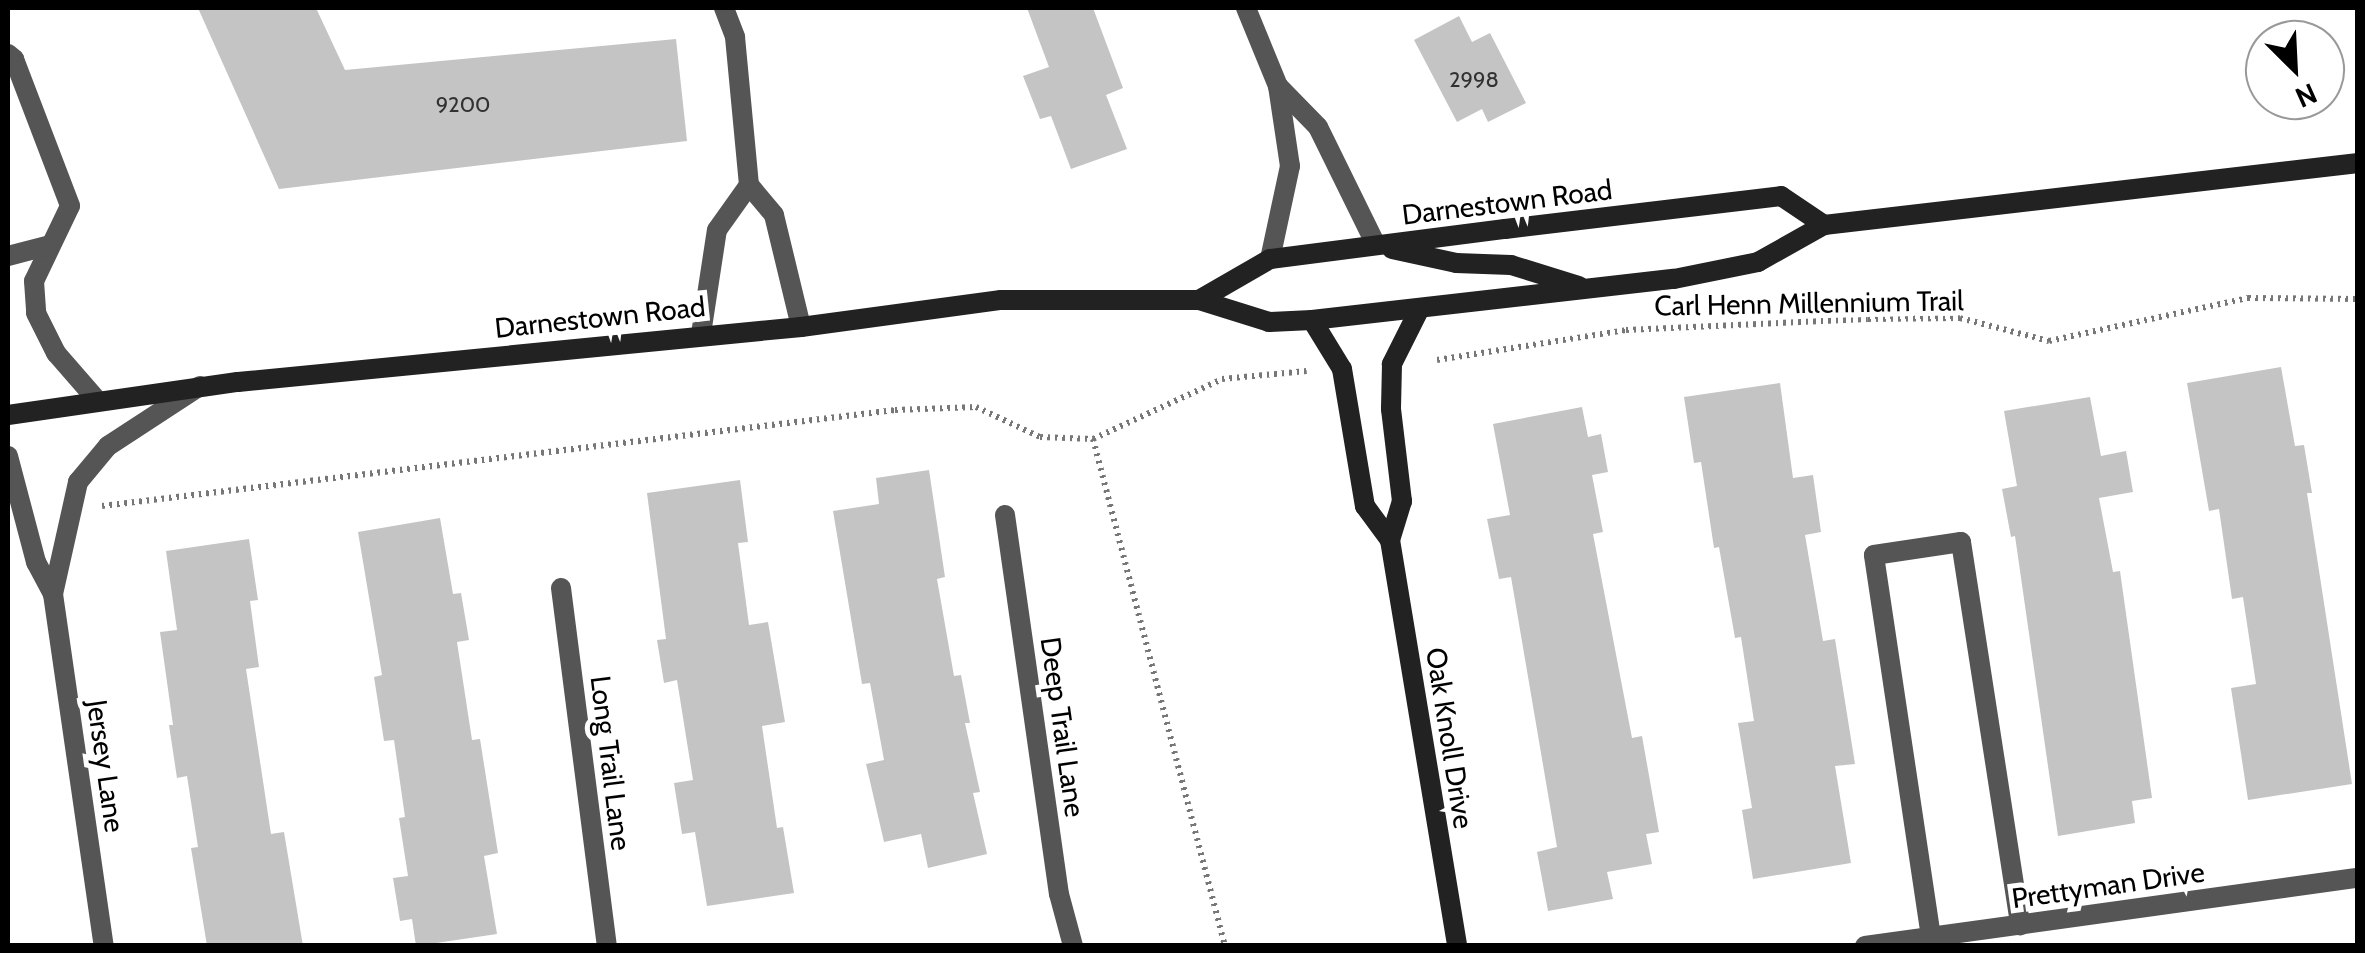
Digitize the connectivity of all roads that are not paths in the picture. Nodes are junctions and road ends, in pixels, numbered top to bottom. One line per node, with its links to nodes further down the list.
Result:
1 (724, 8): 6 (street)
2 (1246, 8): 4 (street)
3 (8, 54): 8 (street)
4 (1278, 86): 9 (street); 11 (street)
5 (2358, 162): 7 (main road, Darnestown Road)
6 (749, 185): 16 (street); 17 (street)
7 (1824, 224): 9 (main road, Darnestown Road); 12 (main road, Darnestown Road)
8 (50, 245): 10 (street); 19 (street)
9 (1376, 246): 11 (main road, Darnestown Road); 12 (main road)
10 (8, 256)
11 (1270, 259): 13 (main road, Darnestown Road)
12 (1586, 288): 14 (main road, Darnestown Road)
13 (1199, 300): 15 (main road, Darnestown Road); 16 (main road, Darnestown Road)
14 (1420, 308): 15 (main road, Darnestown Road); 23 (main road, Oak Knoll Drive)
15 (1312, 320): 23 (main road, Oak Knoll Drive)
16 (801, 328): 17 (main road, Darnestown Road)
17 (702, 334): 18 (main road, Darnestown Road)
18 (200, 386): 19 (main road, Darnestown Road); 25 (street, Jersey Lane)
19 (96, 399): 20 (main road, Darnestown Road)
20 (8, 415)
21 (8, 456): 25 (street, Jersey Lane)
22 (1004, 515): 29 (street, Deep Trail Lane)
23 (1390, 540): 32 (main road, Oak Knoll Drive)
24 (561, 588): 31 (street, Long Trail Lane)
25 (54, 594): 30 (street, Jersey Lane)
26 (2358, 878): 27 (street, Prettyman Drive)
27 (2020, 925): 28 (street, Prettyman Drive); 28 (street)
28 (1931, 937): 33 (street, Prettyman Drive)
29 (1068, 945)
30 (104, 946)
31 (606, 946)
32 (1457, 946)
33 (1865, 946)

